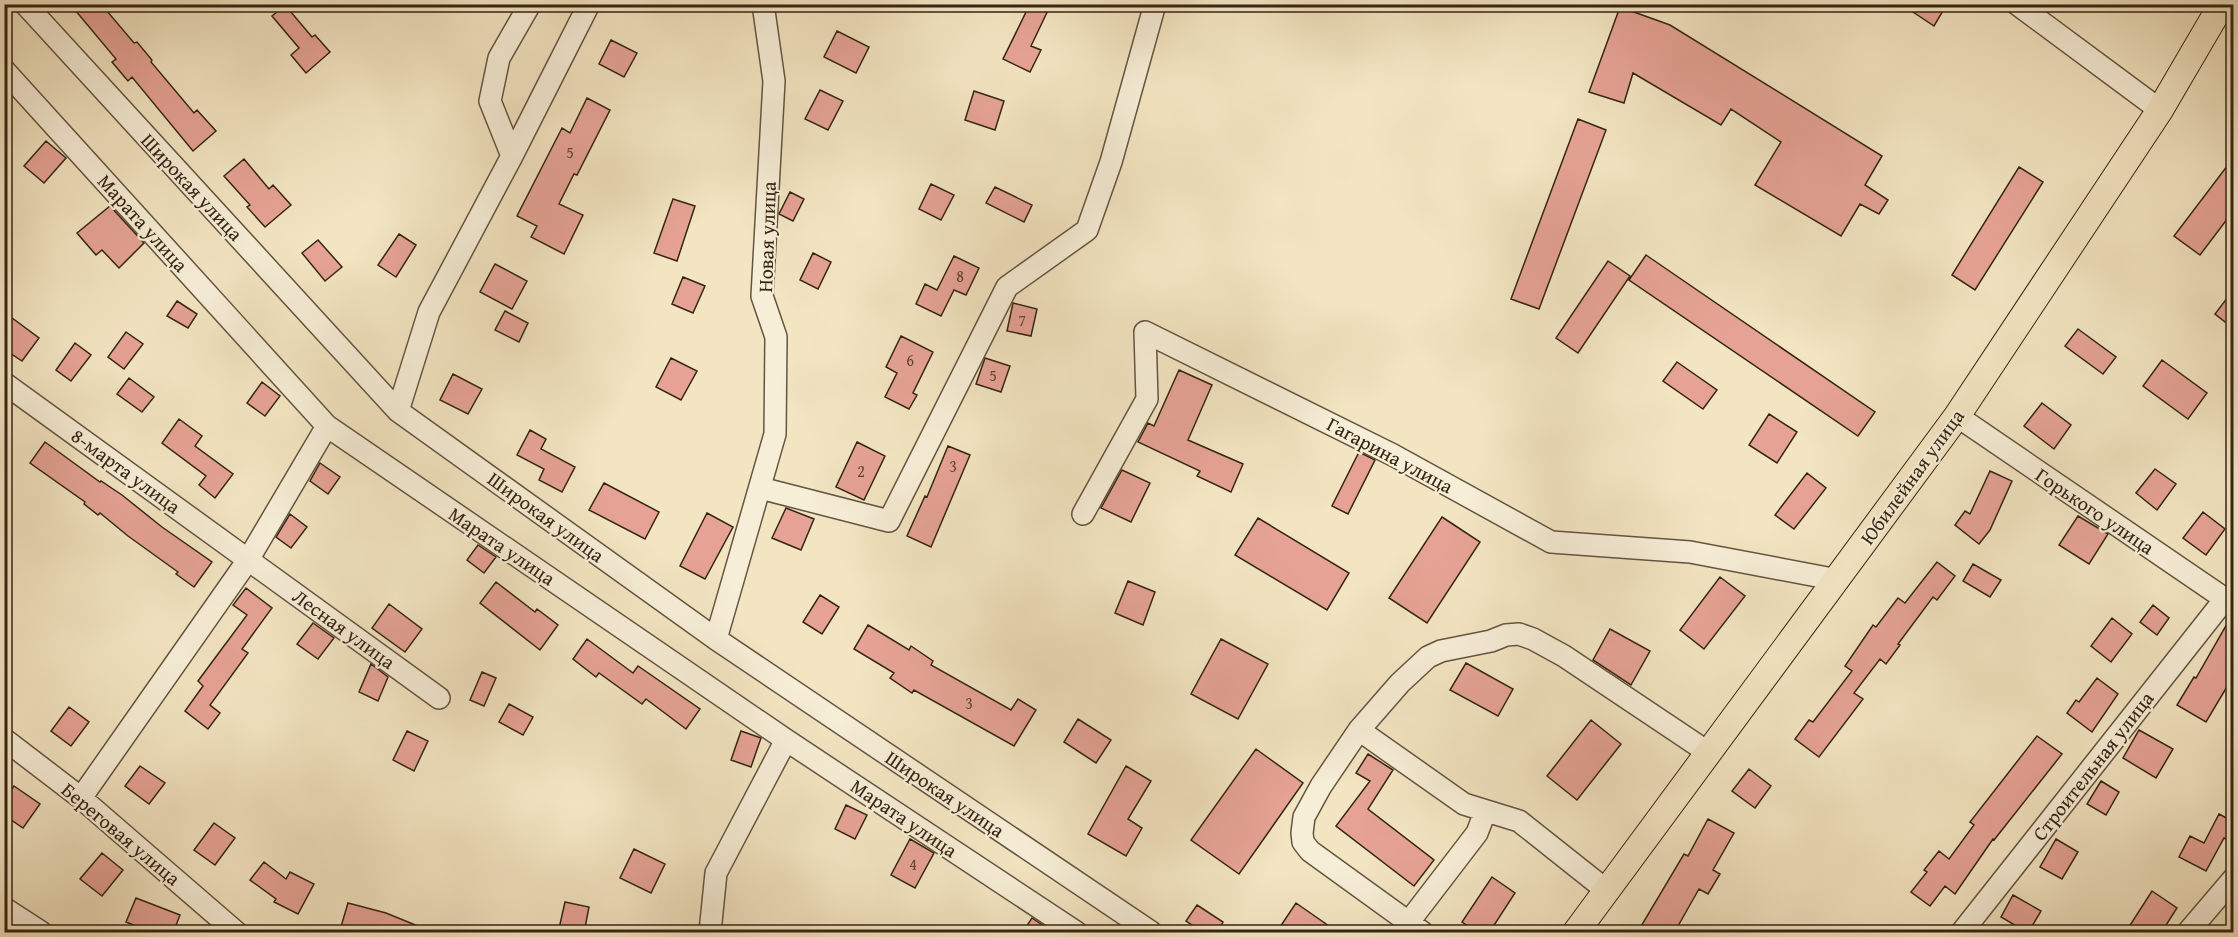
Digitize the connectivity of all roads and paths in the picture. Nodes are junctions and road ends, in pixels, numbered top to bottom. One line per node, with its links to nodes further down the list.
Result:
1 (25, 4): 12 (street, Широкая улица)
2 (530, 4): 10 (street)
3 (590, 4): 10 (street)
4 (763, 4): 15 (street, Новая улица)
5 (1155, 4): 15 (street)
6 (2017, 4): 9 (street)
7 (2222, 4): 9 (main road, Юбилейная улица)
8 (4, 70): 14 (street, Марата улица)
9 (2160, 110): 13 (main road, Юбилейная улица)
10 (512, 156): 12 (street)
11 (4, 383): 17 (street, 8-марта улица)
12 (398, 411): 20 (street, Широкая улица)
13 (1957, 416): 18 (main road, Юбилейная улица); 19 (street, Горького улица)
14 (327, 426): 17 (street); 24 (street, Марата улица)
15 (760, 488): 20 (street, Новая улица)
16 (1083, 514): 18 (street, Гагарина улица)
17 (248, 560): 21 (street, Лесная улица); 26 (street)
18 (1838, 580): 25 (main road, Юбилейная улица)
19 (2229, 602): 38 (street, Строительная улица)
20 (716, 639): 36 (street, Широкая улица)
21 (439, 699)
22 (1359, 730): 25 (street); 27 (street); 31 (street)
23 (4, 739): 26 (street, Береговая улица)
24 (786, 740): 34 (street); 35 (street, Марата улица)
25 (1709, 753): 29 (main road, Юбилейная улица)
26 (81, 798): 33 (street, Береговая улица)
27 (1485, 812): 29 (street); 31 (street)
28 (2234, 878): 39 (street)
29 (1606, 890): 37 (main road, Юбилейная улица)
30 (4, 908): 32 (street)
31 (1415, 928)
32 (41, 933)
33 (236, 933)
34 (710, 933)
35 (1076, 933)
36 (1151, 933)
37 (1576, 933)
38 (1962, 933)
39 (2188, 933)

